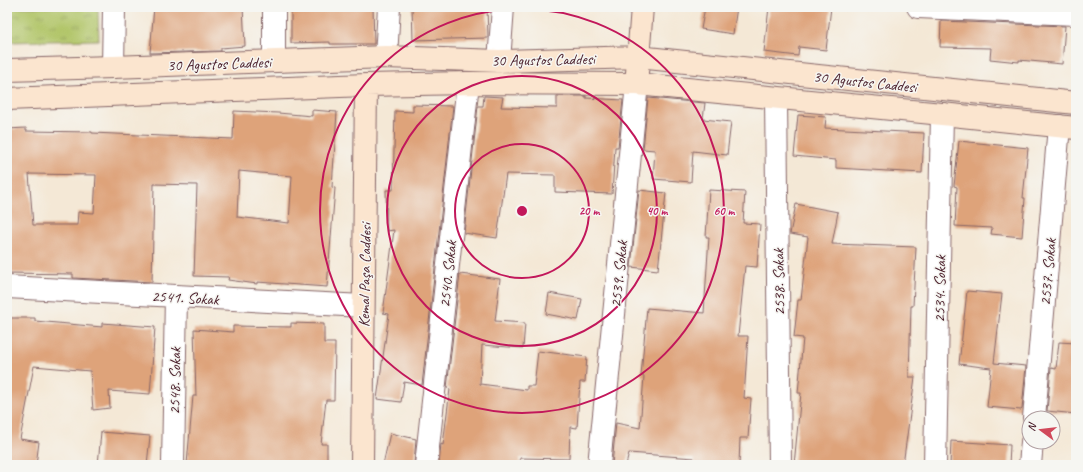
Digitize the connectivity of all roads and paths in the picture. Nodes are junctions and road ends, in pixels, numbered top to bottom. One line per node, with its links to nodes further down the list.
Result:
1 (114, 7): 12 (street)
2 (274, 7): 10 (street)
3 (389, 7): 8 (street)
4 (503, 7): 11 (street)
5 (642, 7): 9 (main road)
6 (918, 7): 7 (street)
7 (1076, 14)
8 (386, 57): 10 (main road, 30 Agustos Caddesi); 11 (main road, 30 Agustos Caddesi)
9 (638, 57): 11 (main road, 30 Agustos Caddesi); 15 (main road); 19 (main road, 30 Agustos Caddesi)
10 (274, 61): 12 (main road, 30 Agustos Caddesi)
11 (499, 61)
12 (114, 67): 13 (main road, 30 Agustos Caddesi)
13 (7, 70)
14 (468, 83): 15 (main road, 30 Agustos Caddesi); 16 (main road, 30 Agustos Caddesi); 29 (street, 2540. Sokak)
15 (637, 84): 17 (main road, 30 Agustos Caddesi); 30 (street, 2539. Sokak)
16 (366, 85): 18 (main road, 30 Agustos Caddesi); 24 (main road, Kemal Paşa Caddesi)
17 (776, 98): 20 (main road, 30 Agustos Caddesi); 31 (street, 2538. Sokak)
18 (7, 99)
19 (1076, 103)
20 (942, 114): 21 (main road, 30 Agustos Caddesi); 32 (street, 2534. Sokak)
21 (1068, 127): 25 (street, 2537. Sokak)
22 (7, 287): 23 (street, 2541. Sokak)
23 (176, 296): 24 (street, 2541. Sokak); 27 (street, 2548. Sokak)
24 (363, 306): 28 (main road, Kemal Paşa Caddesi)
25 (1035, 410)
26 (1031, 450): 33 (street)
27 (173, 465)
28 (362, 465)
29 (426, 465)
30 (598, 465)
31 (780, 465)
32 (935, 465)
33 (1030, 465)

